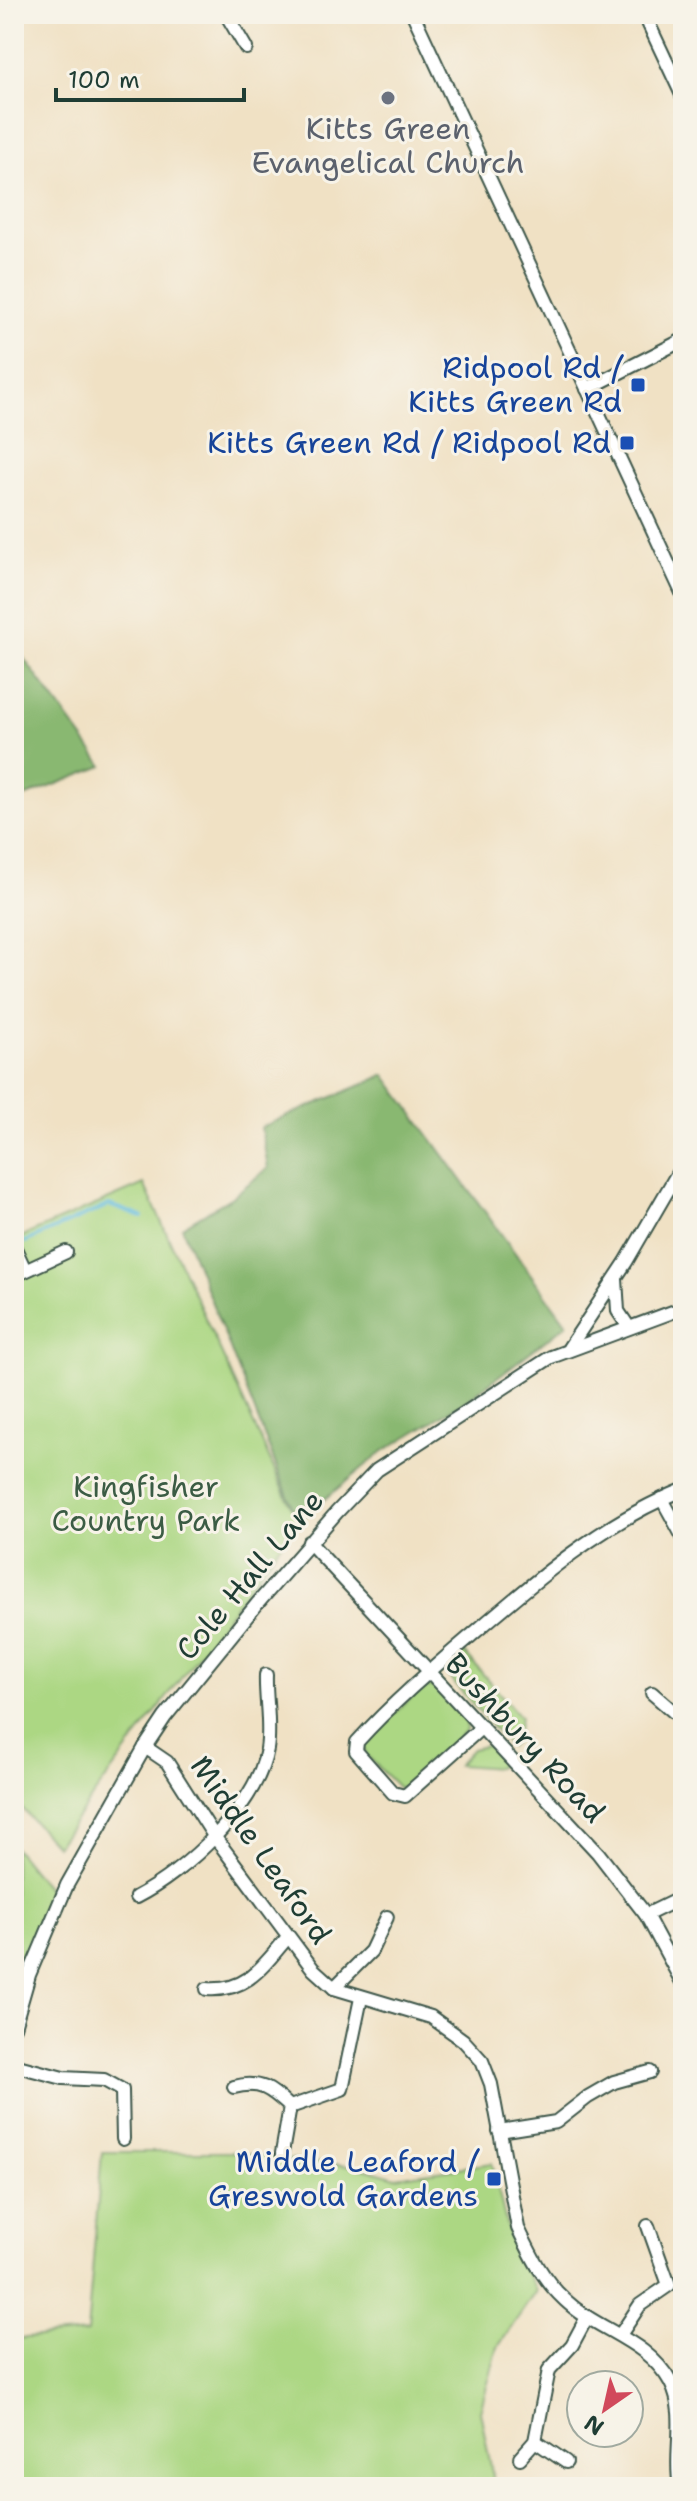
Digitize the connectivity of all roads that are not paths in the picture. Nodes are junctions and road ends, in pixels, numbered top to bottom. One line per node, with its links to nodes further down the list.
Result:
1 (226, 14): 4 (street)
2 (413, 14): 7 (street)
3 (644, 14): 5 (street)
4 (246, 48)
5 (683, 97)
6 (683, 340): 7 (street)
7 (587, 389): 8 (street)
8 (683, 595)
9 (683, 1164): 13 (street)
10 (14, 1246): 12 (street)
11 (66, 1252): 12 (street)
12 (20, 1273)
13 (616, 1276): 15 (street); 16 (street)
14 (683, 1308): 15 (street, Cole Hall Lane)
15 (628, 1326): 16 (street, Cole Hall Lane)
16 (569, 1348): 20 (street, Cole Hall Lane)
17 (683, 1490): 18 (street)
18 (662, 1499): 19 (street); 21 (street)
19 (683, 1537)
20 (309, 1542): 21 (street, Bushbury Road); 28 (street, Cole Hall Lane)
21 (428, 1672): 27 (street, Bushbury Road); 27 (street)
22 (266, 1675): 25 (street)
23 (652, 1693): 26 (street)
24 (249, 1697): 25 (street)
25 (265, 1697): 29 (street)
26 (683, 1720)
27 (482, 1727): 32 (street, Bushbury Road)
28 (145, 1747): 29 (street, Middle Leaford); 39 (street, Cole Hall Lane)
29 (214, 1836): 30 (street); 34 (street, Middle Leaford)
30 (136, 1897)
31 (683, 1897): 32 (street)
32 (646, 1915): 35 (street, Bushbury Road)
33 (387, 1917): 36 (street)
34 (287, 1938): 36 (street, Middle Leaford); 37 (street)
35 (683, 1984)
36 (334, 1988): 38 (street, Middle Leaford)
37 (207, 1989)
38 (361, 1998): 43 (street); 44 (street, Middle Leaford)
39 (14, 2027)
40 (14, 2065): 45 (street)
41 (650, 2072): 44 (street)
42 (234, 2087): 43 (street)
43 (290, 2107): 46 (street)
44 (499, 2131): 50 (street, Middle Leaford)
45 (123, 2139)
46 (282, 2153)
47 (648, 2226): 48 (street)
48 (669, 2285): 49 (street); 51 (street)
49 (683, 2292)
50 (587, 2317): 51 (street, Middle Leaford); 53 (street)
51 (620, 2335): 52 (street, Middle Leaford)
52 (678, 2384): 56 (street, Middle Leaford)
53 (535, 2441): 54 (street); 55 (street)
54 (520, 2458)
55 (566, 2462)
56 (680, 2487)

